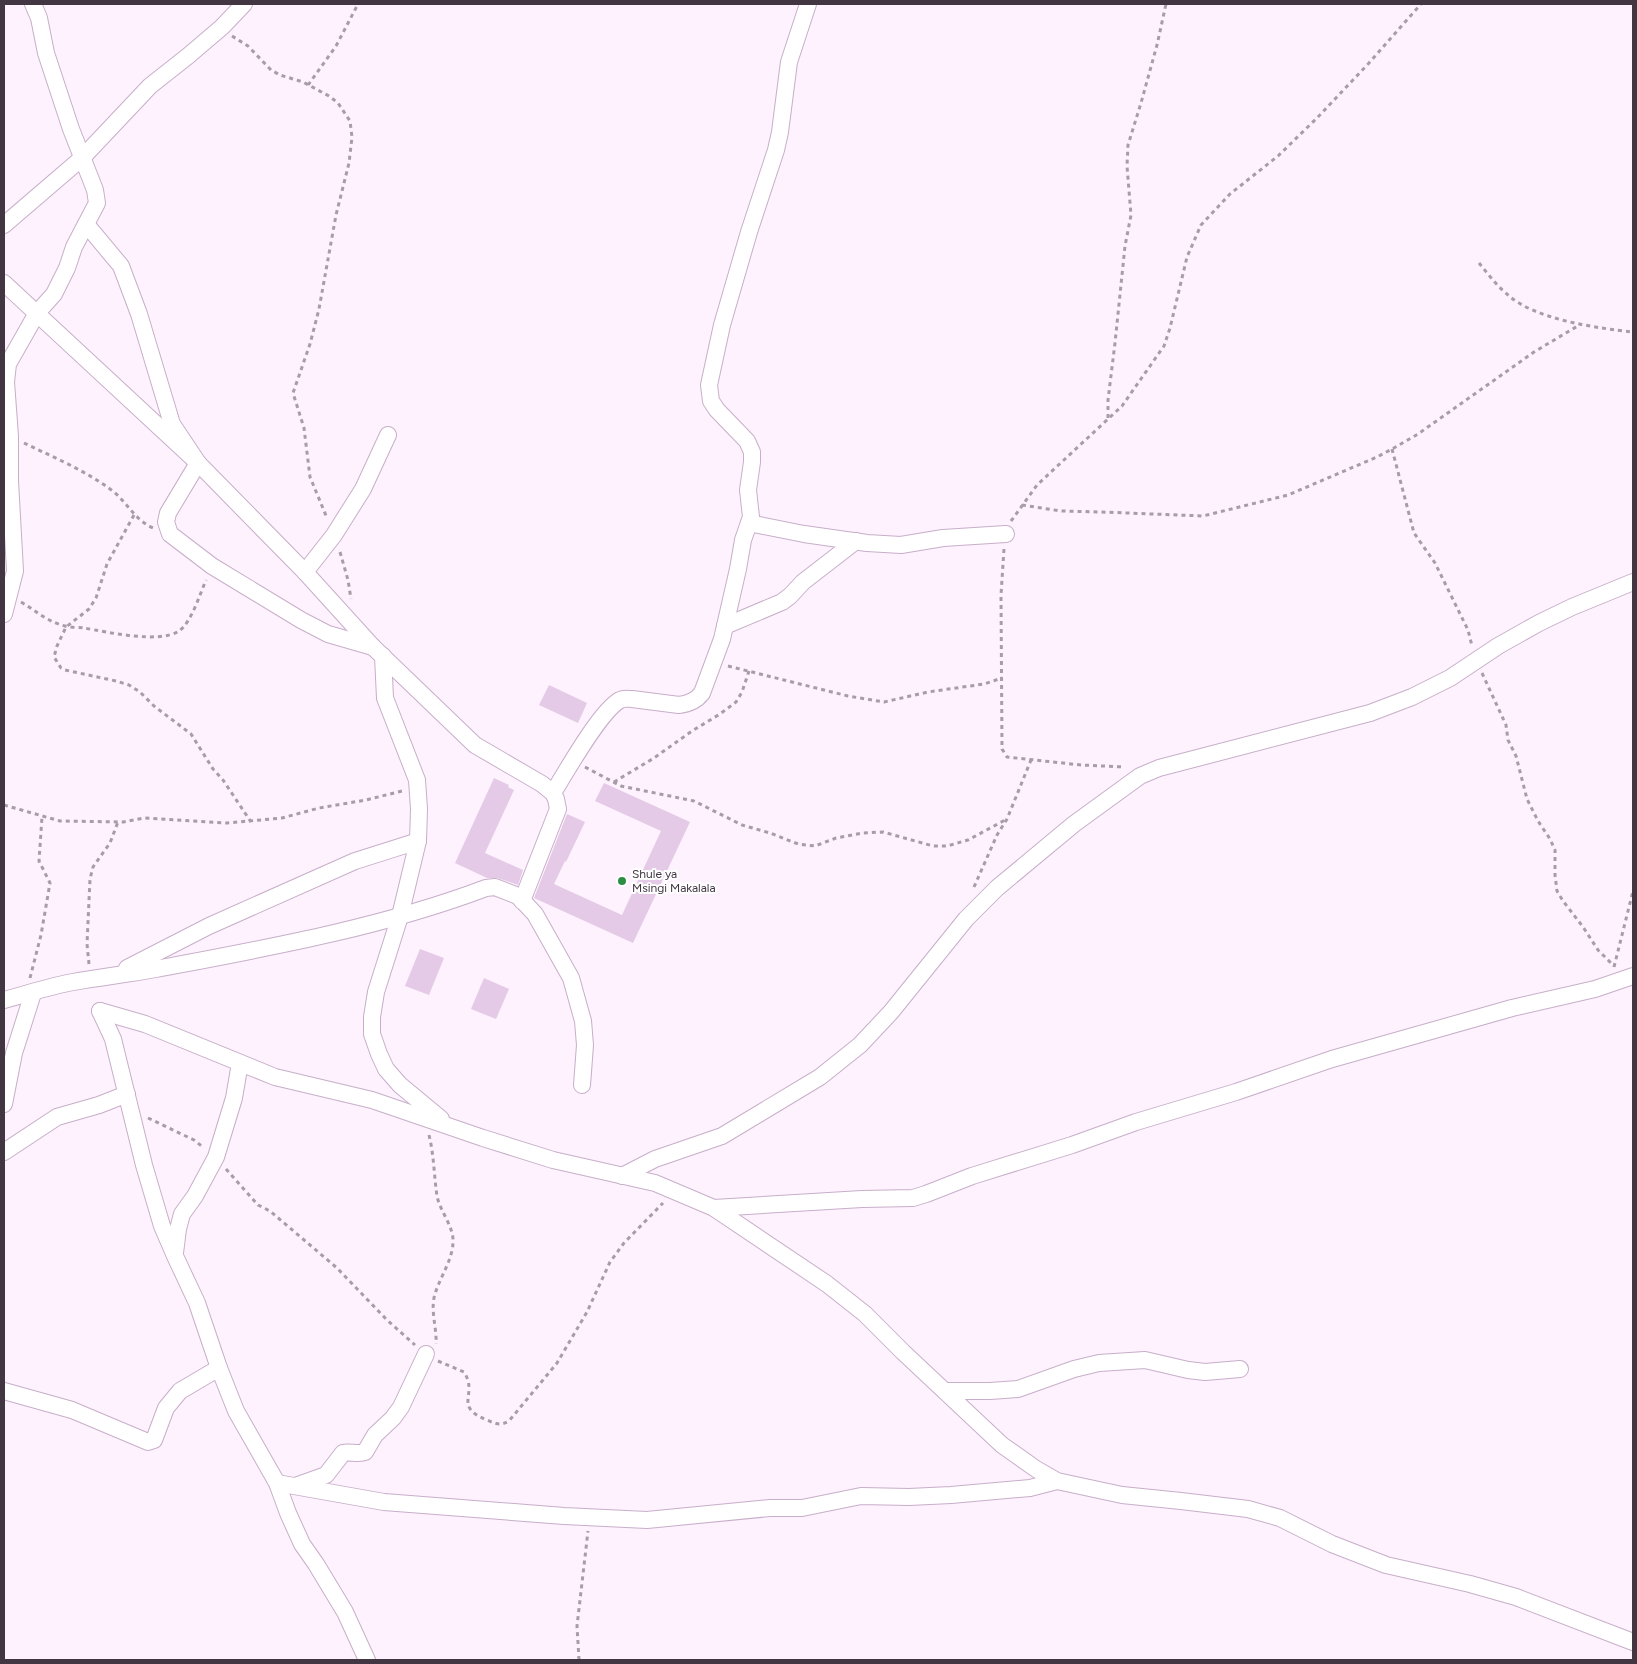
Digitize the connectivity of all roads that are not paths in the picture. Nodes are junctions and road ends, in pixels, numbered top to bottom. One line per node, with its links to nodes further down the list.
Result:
1 (33, 4): 4 (street)
2 (244, 4): 4 (street)
3 (808, 4): 11 (street)
4 (82, 158): 5 (street); 6 (street)
5 (86, 224): 8 (street); 10 (street)
6 (4, 225)
7 (4, 282): 8 (street)
8 (37, 313): 10 (street); 16 (street)
9 (388, 435): 14 (street)
10 (198, 463): 14 (street); 18 (street)
11 (749, 523): 13 (street); 17 (street)
12 (1006, 534): 13 (street)
13 (856, 541): 17 (street)
14 (305, 572): 18 (street)
15 (1633, 582): 33 (street)
16 (4, 614)
17 (725, 626): 19 (street)
18 (378, 651): 19 (street); 20 (street)
19 (552, 792): 21 (street)
20 (418, 841): 22 (street); 23 (street)
21 (522, 901): 22 (street); 28 (street)
22 (400, 916): 23 (street); 31 (street)
23 (110, 976): 25 (street)
24 (1633, 976): 34 (street)
25 (30, 994): 26 (street); 30 (street)
26 (4, 1000)
27 (240, 1063): 29 (street); 31 (street); 35 (street)
28 (582, 1085)
29 (129, 1102): 32 (street); 35 (street)
30 (4, 1104)
31 (449, 1126): 33 (street)
32 (4, 1152)
33 (622, 1176): 34 (street)
34 (714, 1208): 40 (street)
35 (175, 1256): 37 (street)
36 (430, 1357): 43 (street)
37 (218, 1368): 39 (street); 42 (street)
38 (1240, 1369): 40 (street)
39 (4, 1391)
40 (945, 1391): 41 (street)
41 (1057, 1481): 43 (street); 44 (street)
42 (277, 1483): 43 (street); 45 (street)
43 (294, 1486)
44 (1633, 1642)
45 (367, 1660)

